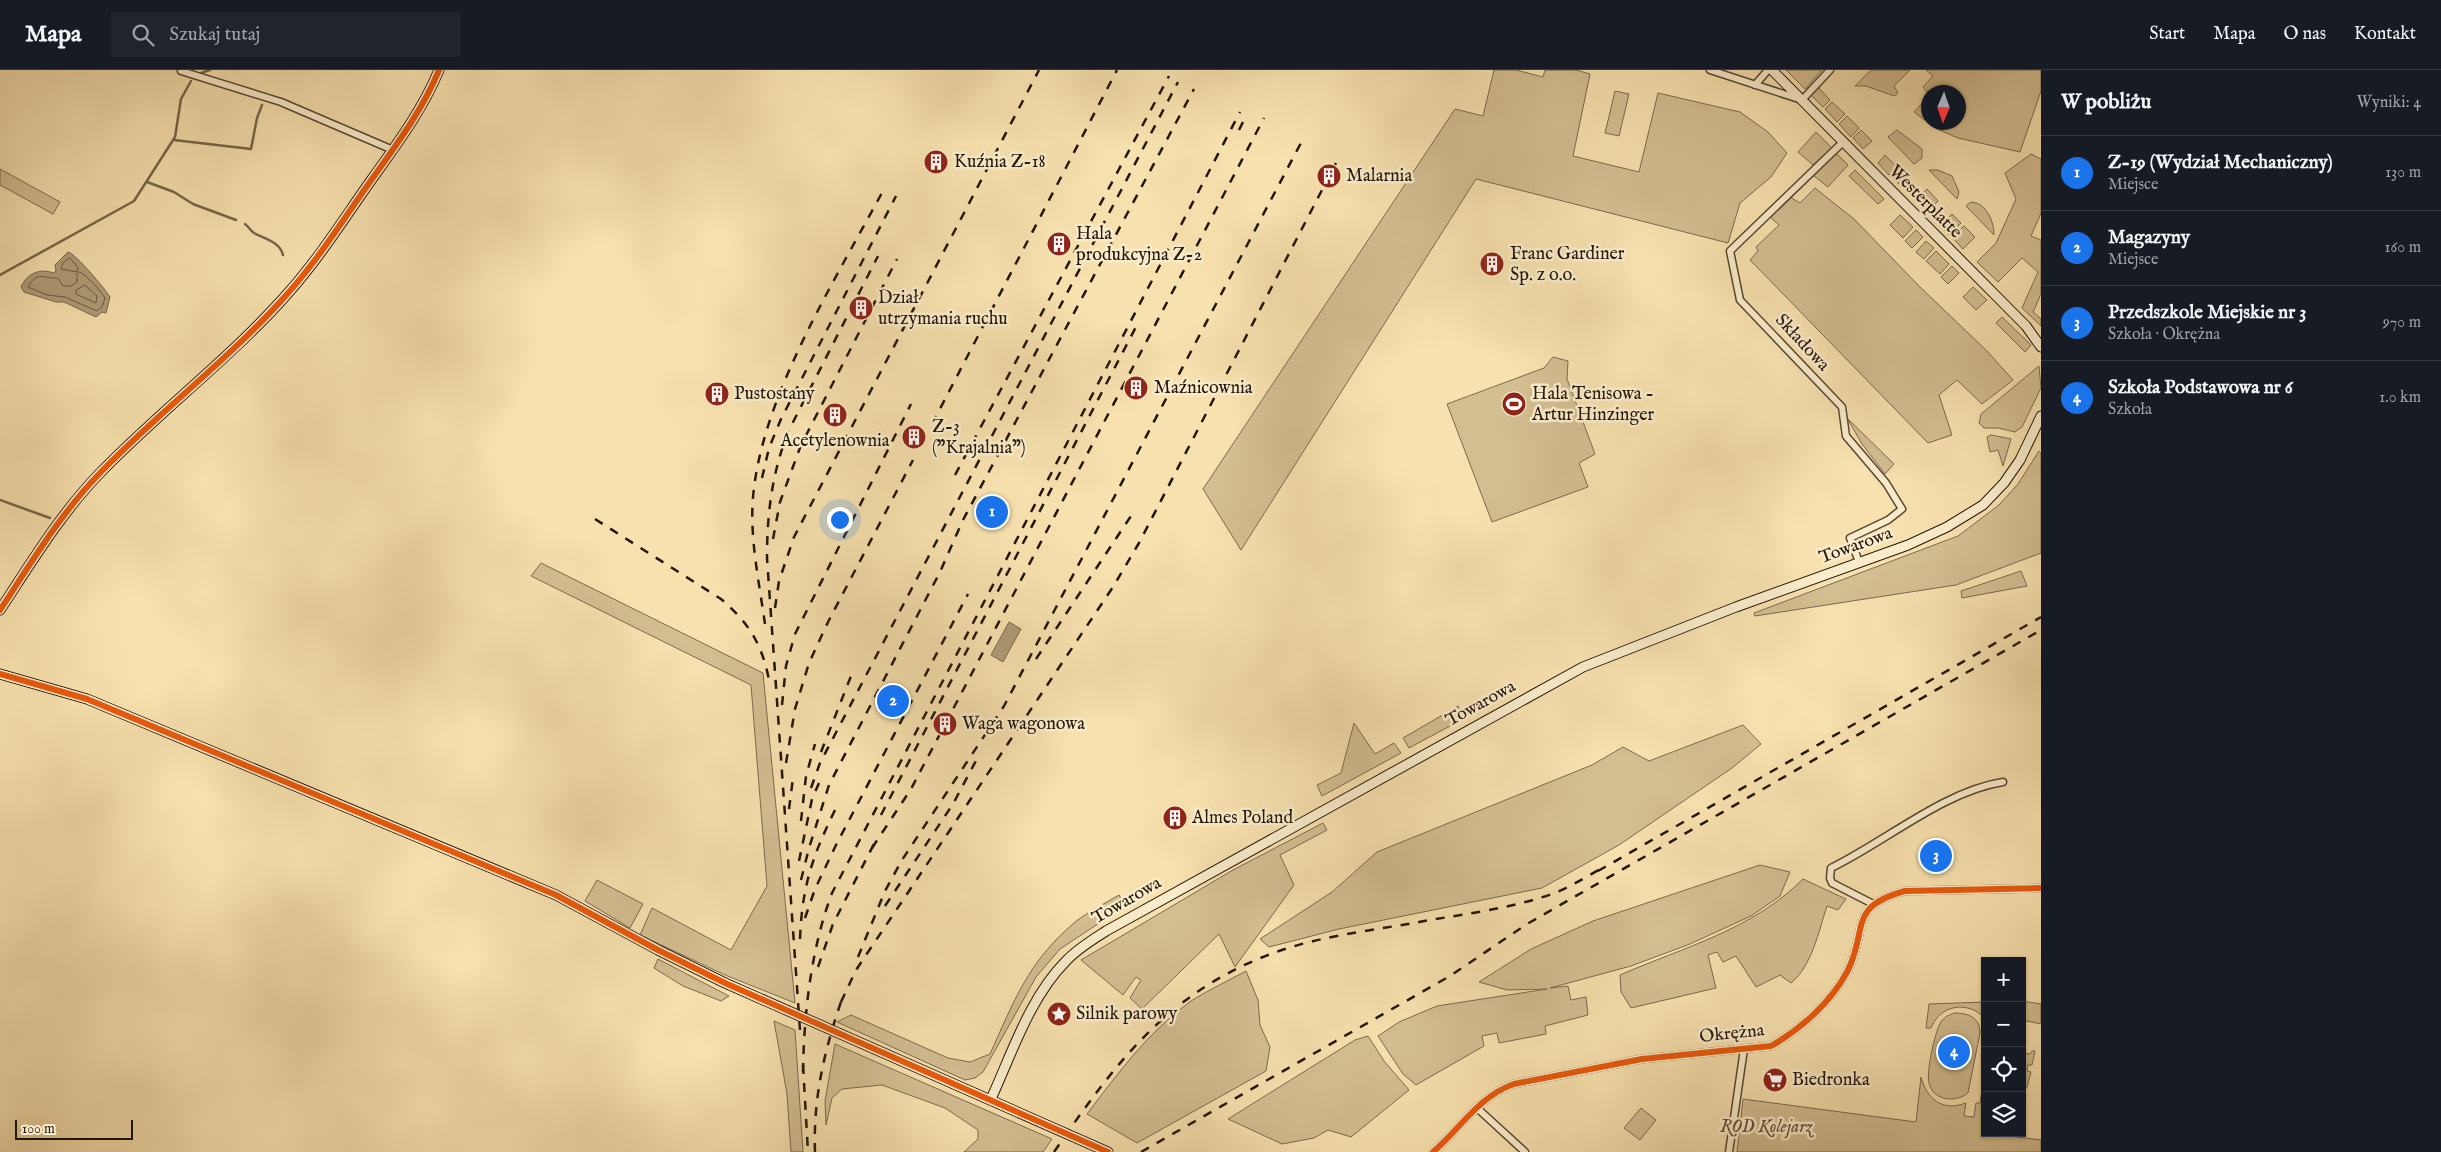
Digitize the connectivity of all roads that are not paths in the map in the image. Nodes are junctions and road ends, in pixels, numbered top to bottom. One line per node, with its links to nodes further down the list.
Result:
1 (439, 70): 10 (main road)
2 (1710, 70): 7 (street)
3 (1768, 70): 7 (street)
4 (1772, 70): 8 (main road, Westerplatte)
5 (1830, 70): 8 (street)
6 (187, 72): 10 (street)
7 (1755, 85): 8 (street)
8 (1802, 100): 9 (main road, Westerplatte)
9 (1843, 142): 11 (main road, Westerplatte); 15 (street, Składowa)
10 (392, 150): 16 (main road)
11 (2026, 326): 12 (main road, Westerplatte); 13 (main road, Westerplatte)
12 (2041, 336)
13 (2041, 347)
14 (2041, 416): 15 (main road, Towarowa)
15 (1859, 562): 22 (main road, Towarowa)
16 (0, 610)
17 (0, 674): 22 (main road)
18 (2004, 782): 20 (street)
19 (2041, 888): 20 (street)
20 (1873, 904): 21 (street, Okrężna)
21 (1744, 1050): 23 (street, Okrężna); 27 (street)
22 (991, 1099): 24 (main road)
23 (1477, 1108): 25 (street, Okrężna); 26 (street)
24 (1108, 1152)
25 (1433, 1152)
26 (1525, 1152)
27 (1729, 1152)

